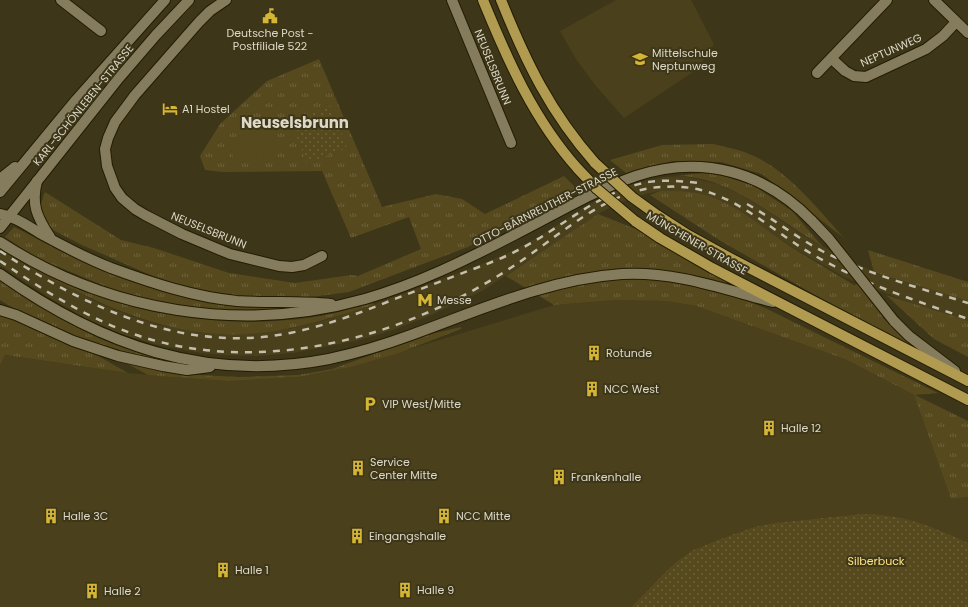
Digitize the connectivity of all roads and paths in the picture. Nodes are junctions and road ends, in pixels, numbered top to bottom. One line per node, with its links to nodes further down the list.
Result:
1 (61, 0): 11 (main road)
2 (165, 0): 16 (main road, KARL-SCHÖNLEBEN-STRASSE)
3 (188, 0): 18 (main road, KARL-SCHÖNLEBEN-STRASSE)
4 (226, 0): 24 (main road, NEUSELSBRUNN)
5 (452, 0): 15 (main road, NEUSELSBRUNN)
6 (483, 0): 27 (main road, MÜNCHENER STRASSE, bridge)
7 (501, 0): 32 (main road, MÜNCHENER STRASSE, bridge)
8 (888, 0): 13 (main road)
9 (934, 0): 10 (main road)
10 (956, 22): 12 (main road); 13 (main road, NEPTUNWEG)
11 (101, 31)
12 (968, 33)
13 (832, 59): 14 (main road)
14 (817, 73)
15 (511, 143)
16 (28, 158): 17 (main road); 19 (main road, KARL-SCHÖNLEBEN-STRASSE)
17 (0, 179)
18 (38, 180): 20 (main road, KARL-SCHÖNLEBEN-STRASSE); 22 (main road)
19 (0, 192)
20 (4, 215): 21 (main road, KARL-SCHÖNLEBEN-STRASSE); 22 (main road, OTTO-BÄRNREUTHER-STRASSE)
21 (0, 228)
22 (51, 239): 28 (main road, OTTO-BÄRNREUTHER-STRASSE)
23 (0, 242): 28 (main road, OTTO-BÄRNREUTHER-STRASSE)
24 (322, 256)
25 (0, 274): 31 (main road)
26 (0, 303): 30 (main road)
27 (783, 304): 31 (main road); 33 (main road, MÜNCHENER STRASSE)
28 (343, 305): 32 (main road, OTTO-BÄRNREUTHER-STRASSE, bridge)
29 (0, 310): 30 (main road)
30 (16, 315): 31 (main road)
31 (228, 365)
32 (968, 381)
33 (968, 400)

